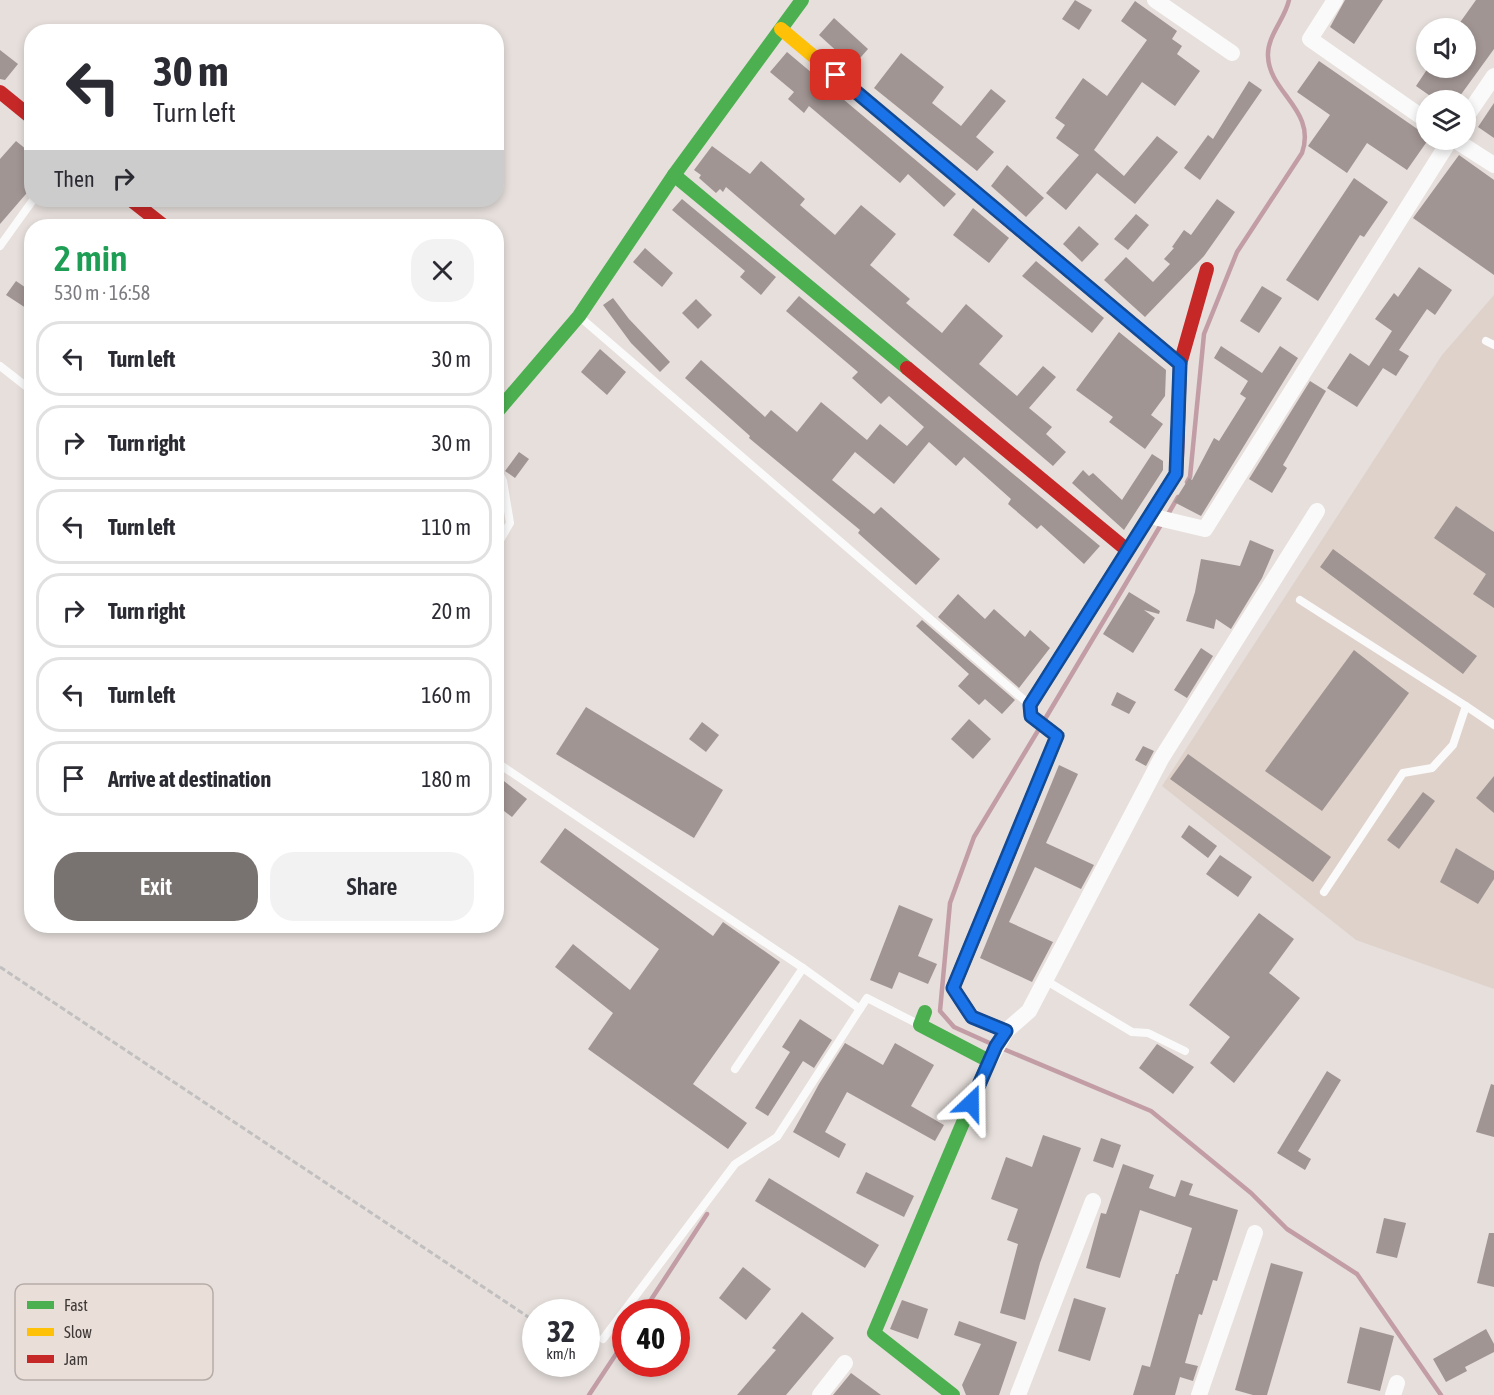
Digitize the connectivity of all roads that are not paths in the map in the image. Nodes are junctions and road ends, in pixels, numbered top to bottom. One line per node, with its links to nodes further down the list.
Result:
1 (802, 0): 4 (street)
2 (1155, 0): 5 (street)
3 (1335, 0): 10 (street)
4 (781, 29): 14 (street); 21 (street)
5 (1232, 53)
6 (1494, 76): 8 (street)
7 (0, 92): 9 (street)
8 (1476, 102)
9 (24, 112)
10 (1416, 113)
11 (1444, 150): 27 (street)
12 (1471, 150): 13 (street)
13 (1494, 165)
14 (674, 175): 20 (street); 29 (street)
15 (28, 207): 18 (lane)
16 (140, 207): 17 (street)
17 (155, 219)
18 (0, 246)
19 (1207, 269): 21 (street)
20 (579, 316): 24 (street); 31 (lane)
21 (1180, 364): 27 (street)
22 (0, 366): 23 (lane)
23 (24, 385)
24 (504, 404)
25 (504, 492): 28 (lane)
26 (1317, 512): 37 (street)
27 (1160, 518): 29 (street)
28 (504, 533)
29 (1127, 550): 31 (street)
30 (1299, 600): 32 (lane)
31 (1030, 705): 40 (street)
32 (1466, 706): 33 (lane); 35 (lane)
33 (1494, 726)
34 (504, 767): 36 (lane)
35 (1324, 892)
36 (802, 968): 38 (lane); 43 (lane)
37 (1045, 980): 40 (street); 41 (lane)
38 (860, 1009): 39 (lane); 46 (lane)
39 (922, 1018): 42 (street)
40 (1006, 1031): 42 (street)
41 (1185, 1051)
42 (989, 1062): 49 (street)
43 (735, 1070)
44 (1093, 1201): 50 (street)
45 (1255, 1233): 51 (street)
46 (603, 1339)
47 (845, 1363): 48 (street)
48 (819, 1395)
49 (953, 1395)
50 (1018, 1395)
51 (1200, 1395)

